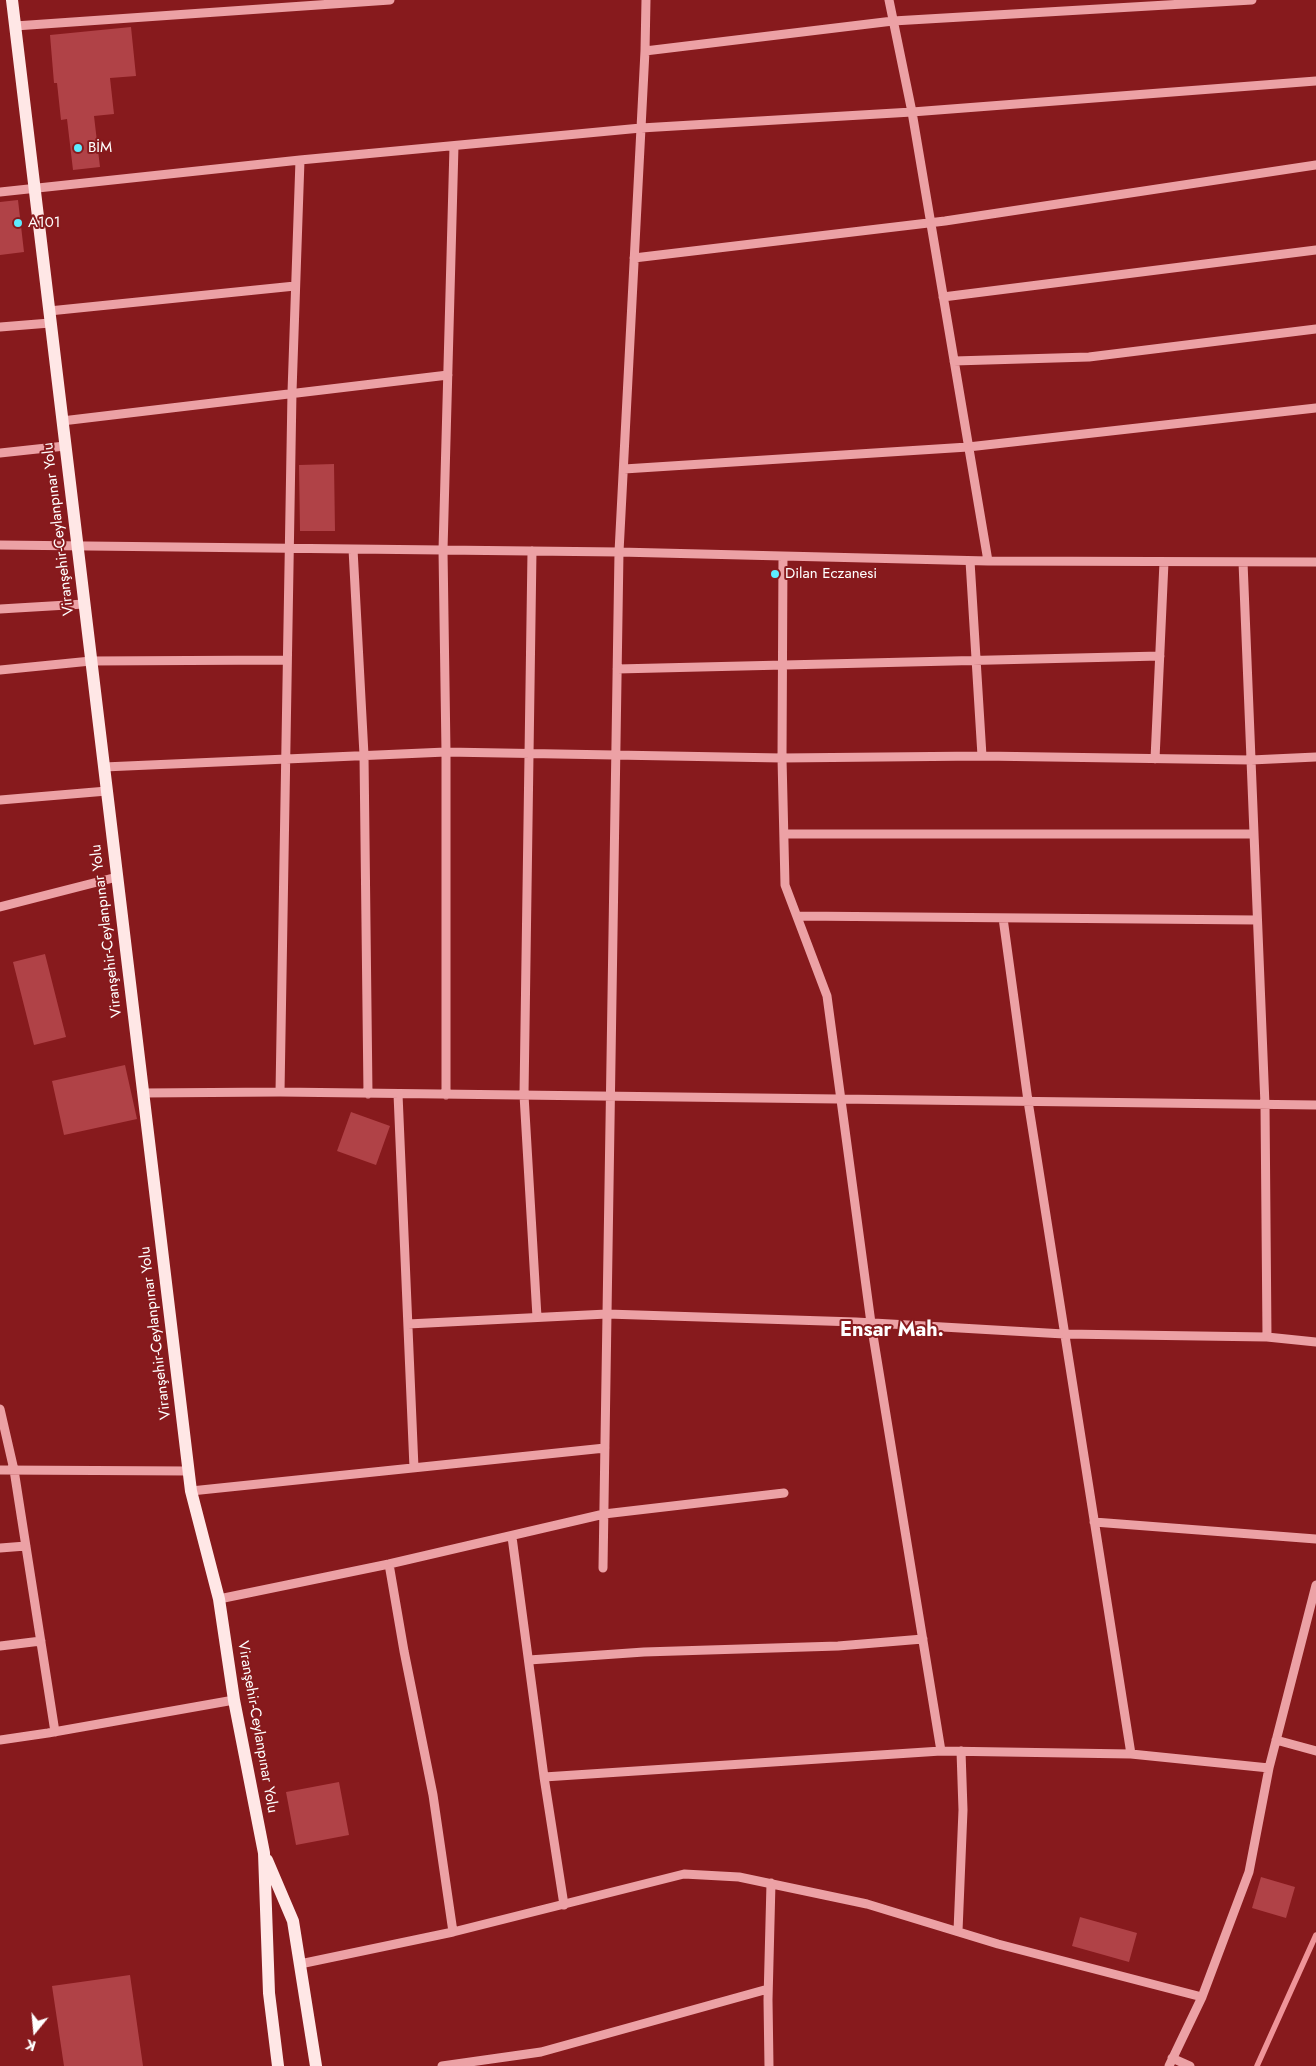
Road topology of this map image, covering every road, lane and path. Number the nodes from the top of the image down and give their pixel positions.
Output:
1 (12, 0) edge
2 (390, 0) edge
3 (646, 0) edge
4 (889, 0) edge
5 (1252, 0) edge
6 (893, 21) junction
7 (15, 26) junction
8 (645, 51) junction
9 (1316, 81) edge
10 (912, 112) junction
11 (641, 128) junction
12 (454, 146) junction
13 (300, 160) junction
14 (1316, 165) edge
15 (34, 188) junction
16 (0, 192) edge
17 (930, 223) junction
18 (1316, 250) edge
19 (634, 258) junction
20 (295, 286) junction
21 (942, 297) junction
22 (50, 317) junction
23 (0, 327) edge
24 (1316, 330) edge
25 (954, 361) junction
26 (448, 375) junction
27 (292, 392) junction
28 (1316, 408) edge
29 (62, 421) junction
30 (65, 446) junction
31 (968, 447) junction
32 (0, 453) edge
33 (624, 469) junction
34 (0, 545) edge
35 (77, 545) junction
36 (289, 548) junction
37 (353, 549) junction
38 (443, 550) junction
39 (532, 551) junction
40 (619, 552) junction
41 (783, 556) junction
42 (970, 561) junction
43 (988, 561) junction
44 (1164, 562) junction
45 (1243, 562) junction
46 (1316, 562) edge
47 (84, 604) junction
48 (0, 609) edge
49 (1160, 656) junction
50 (91, 660) junction
51 (287, 660) junction
52 (976, 662) junction
53 (783, 666) junction
54 (617, 669) junction
55 (0, 670) edge
56 (446, 752) junction
57 (529, 752) junction
58 (364, 755) junction
59 (616, 755) junction
60 (982, 756) junction
61 (1316, 757) edge
62 (286, 758) junction
63 (782, 758) junction
64 (1155, 759) junction
65 (1251, 760) junction
66 (104, 767) junction
67 (107, 791) junction
68 (0, 800) edge
69 (784, 834) junction
70 (1254, 834) junction
71 (117, 877) junction
72 (0, 907) edge
73 (797, 916) junction
74 (1003, 918) junction
75 (1257, 920) junction
76 (280, 1092) junction
77 (143, 1093) junction
78 (368, 1094) junction
79 (398, 1094) junction
80 (446, 1095) junction
81 (524, 1095) junction
82 (611, 1096) junction
83 (841, 1099) junction
84 (1028, 1101) junction
85 (1264, 1105) junction
86 (1316, 1105) edge
87 (607, 1314) junction
88 (537, 1317) junction
89 (871, 1323) junction
90 (408, 1324) junction
91 (1064, 1334) junction
92 (1267, 1337) junction
93 (1316, 1342) edge
94 (0, 1409) edge
95 (605, 1448) junction
96 (414, 1468) junction
97 (0, 1470) edge
98 (14, 1470) junction
99 (189, 1471) junction
100 (191, 1491) junction
101 (784, 1494) dead end
102 (604, 1514) junction
103 (1094, 1522) junction
104 (512, 1537) junction
105 (1316, 1540) edge
106 (26, 1546) junction
107 (0, 1548) edge
108 (389, 1564) junction
109 (603, 1568) dead end
110 (1316, 1585) edge
111 (219, 1599) junction
112 (923, 1639) junction
113 (41, 1640) junction
114 (0, 1646) edge
115 (529, 1660) junction
116 (234, 1700) junction
117 (55, 1732) junction
118 (0, 1740) edge
119 (1276, 1740) junction
120 (1316, 1750) edge
121 (941, 1751) junction
122 (961, 1751) junction
123 (1131, 1754) junction
124 (1269, 1768) junction
125 (544, 1777) junction
126 (264, 1853) junction
127 (770, 1884) junction
128 (564, 1905) junction
129 (453, 1932) junction
130 (958, 1932) junction
131 (300, 1964) junction
132 (768, 1988) junction
133 (1202, 1997) junction
134 (1171, 2062) edge
135 (278, 2066) edge
136 (316, 2066) edge
137 (442, 2066) edge
138 (770, 2066) edge
139 (1190, 2066) edge

1 - 7 main road, Viranşehir-Ceylanpınar Yolu
2 - 7 street
3 - 8 street
4 - 6 street
5 - 6 street
6 - 8 street
6 - 10 street
7 - 15 main road, Viranşehir-Ceylanpınar Yolu
8 - 11 street
9 - 10 street
10 - 11 street
10 - 17 street
11 - 12 street
11 - 19 street
12 - 13 street
12 - 26 street
13 - 15 street
13 - 20 street
14 - 17 street
15 - 16 street
15 - 22 main road, Viranşehir-Ceylanpınar Yolu
17 - 19 street
17 - 21 street
18 - 21 street
19 - 33 street
20 - 22 street
20 - 27 street
21 - 25 street
22 - 23 street
22 - 29 main road, Viranşehir-Ceylanpınar Yolu
24 - 25 street
25 - 31 street
26 - 27 street
26 - 38 street
27 - 29 street
27 - 36 street
28 - 31 street
29 - 30 main road, Viranşehir-Ceylanpınar Yolu
30 - 32 street
30 - 35 main road, Viranşehir-Ceylanpınar Yolu
31 - 33 street
31 - 43 street
33 - 40 street
34 - 35 street
35 - 36 street
35 - 47 main road, Viranşehir-Ceylanpınar Yolu
36 - 37 street
36 - 51 street
37 - 38 street
37 - 58 street
38 - 39 street
38 - 56 street
39 - 40 street
39 - 57 street
40 - 41 street
40 - 54 street
41 - 42 street
41 - 53 street
42 - 43 street
42 - 52 street
43 - 44 street
44 - 45 street
44 - 49 street
45 - 46 street
45 - 65 street
47 - 48 street
47 - 50 main road, Viranşehir-Ceylanpınar Yolu
49 - 52 street
49 - 64 street
50 - 51 street
50 - 55 street
50 - 66 main road, Viranşehir-Ceylanpınar Yolu
51 - 62 street
52 - 53 street
52 - 60 street
53 - 54 street
53 - 63 street
54 - 59 street
56 - 57 street
56 - 58 street
56 - 80 street
57 - 59 street
57 - 81 street
58 - 62 street
58 - 78 street
59 - 63 street
59 - 82 street
60 - 63 street
60 - 64 street
61 - 65 street
62 - 66 street
62 - 76 street
63 - 69 street
64 - 65 street
65 - 70 street
66 - 67 main road, Viranşehir-Ceylanpınar Yolu
67 - 68 street
67 - 71 main road, Viranşehir-Ceylanpınar Yolu
69 - 70 street
69 - 73 street
70 - 75 street
71 - 72 street
71 - 77 main road, Viranşehir-Ceylanpınar Yolu
73 - 74 street
73 - 83 street
74 - 75 street
74 - 84 street
75 - 85 street
76 - 77 street
76 - 78 street
77 - 99 main road, Viranşehir-Ceylanpınar Yolu
78 - 79 street
79 - 80 street
79 - 90 street
80 - 81 street
81 - 82 street
81 - 88 street
82 - 83 street
82 - 87 street
83 - 84 street
83 - 89 street
84 - 85 street
84 - 91 street
85 - 86 street
85 - 92 street
87 - 88 street
87 - 89 street
87 - 95 street
88 - 90 street
89 - 91 street
89 - 112 street
90 - 96 street
91 - 92 street
91 - 103 street
92 - 93 street
94 - 98 street
95 - 96 street
95 - 102 street
96 - 100 street
97 - 98 street
98 - 99 street
98 - 106 street
99 - 100 main road, Viranşehir-Ceylanpınar Yolu
100 - 111 main road, Viranşehir-Ceylanpınar Yolu
101 - 102 street
102 - 104 street
102 - 109 street
103 - 105 street
103 - 123 street
104 - 108 street
104 - 115 street
106 - 107 street
106 - 113 street
108 - 111 street
108 - 129 street
110 - 119 street
111 - 116 main road, Viranşehir-Ceylanpınar Yolu
112 - 115 street
112 - 121 street
113 - 114 street
113 - 117 street
115 - 125 street
116 - 117 street
116 - 126 main road, Viranşehir-Ceylanpınar Yolu
117 - 118 street
119 - 120 street
119 - 124 street
121 - 122 street
121 - 125 street
122 - 123 street
122 - 130 street
123 - 124 street
124 - 133 street
125 - 128 street
126 - 131 main road, Viranşehir-Ceylanpınar Yolu
126 - 135 main road, Viranşehir-Ceylanpınar Yolu
127 - 128 street
127 - 130 street
127 - 132 street
128 - 129 street
129 - 131 street
130 - 133 street
131 - 136 main road, Viranşehir-Ceylanpınar Yolu
132 - 137 street
132 - 138 street
133 - 134 street
134 - 139 street

